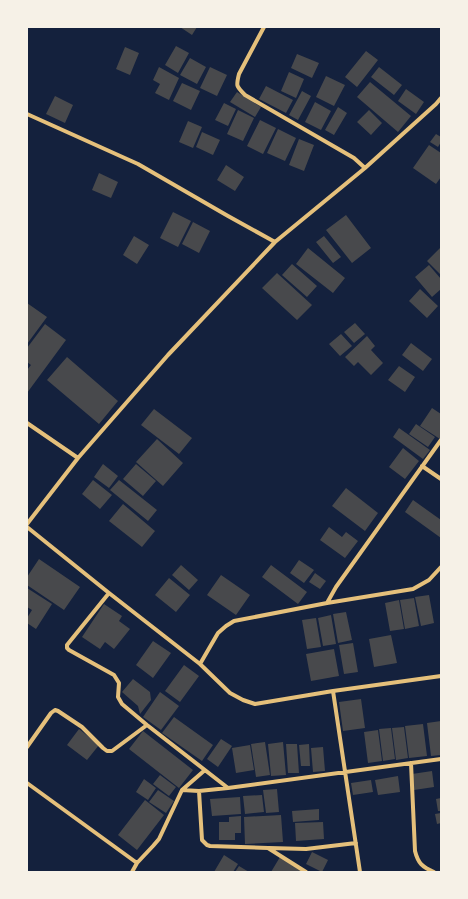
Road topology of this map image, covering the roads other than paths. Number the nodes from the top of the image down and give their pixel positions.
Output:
1 (264, 27) edge
2 (441, 98) edge
3 (27, 114) edge
4 (365, 168) junction
5 (275, 242) junction
6 (27, 423) edge
7 (441, 440) edge
8 (78, 458) junction
9 (422, 466) junction
10 (441, 479) edge
11 (27, 524) edge
12 (27, 527) edge
13 (441, 567) edge
14 (109, 593) junction
15 (327, 603) junction
16 (200, 664) junction
17 (441, 676) edge
18 (333, 691) junction
19 (147, 725) junction
20 (27, 746) edge
21 (441, 759) edge
22 (411, 763) junction
23 (205, 770) junction
24 (346, 772) junction
25 (27, 783) edge
26 (228, 788) junction
27 (182, 790) junction
28 (199, 791) junction
29 (356, 843) junction
30 (268, 848) junction
31 (137, 863) junction
32 (132, 872) edge
33 (306, 872) edge
34 (360, 872) edge
35 (434, 872) edge

1 - 4 street
2 - 4 street
3 - 5 street
4 - 5 street
5 - 8 street
6 - 8 street
7 - 9 street
8 - 11 street
9 - 10 street
9 - 15 street
12 - 14 street
13 - 15 street
14 - 16 street
14 - 19 street
15 - 16 street
16 - 18 street
17 - 18 street
18 - 24 street
19 - 20 street
19 - 23 street
21 - 22 street
22 - 24 street
22 - 35 street
23 - 26 street
23 - 27 street
24 - 26 street
24 - 29 street
25 - 31 street
26 - 28 street
27 - 28 street
27 - 31 street
28 - 30 street
29 - 30 street
29 - 34 street
30 - 33 street
31 - 32 street

